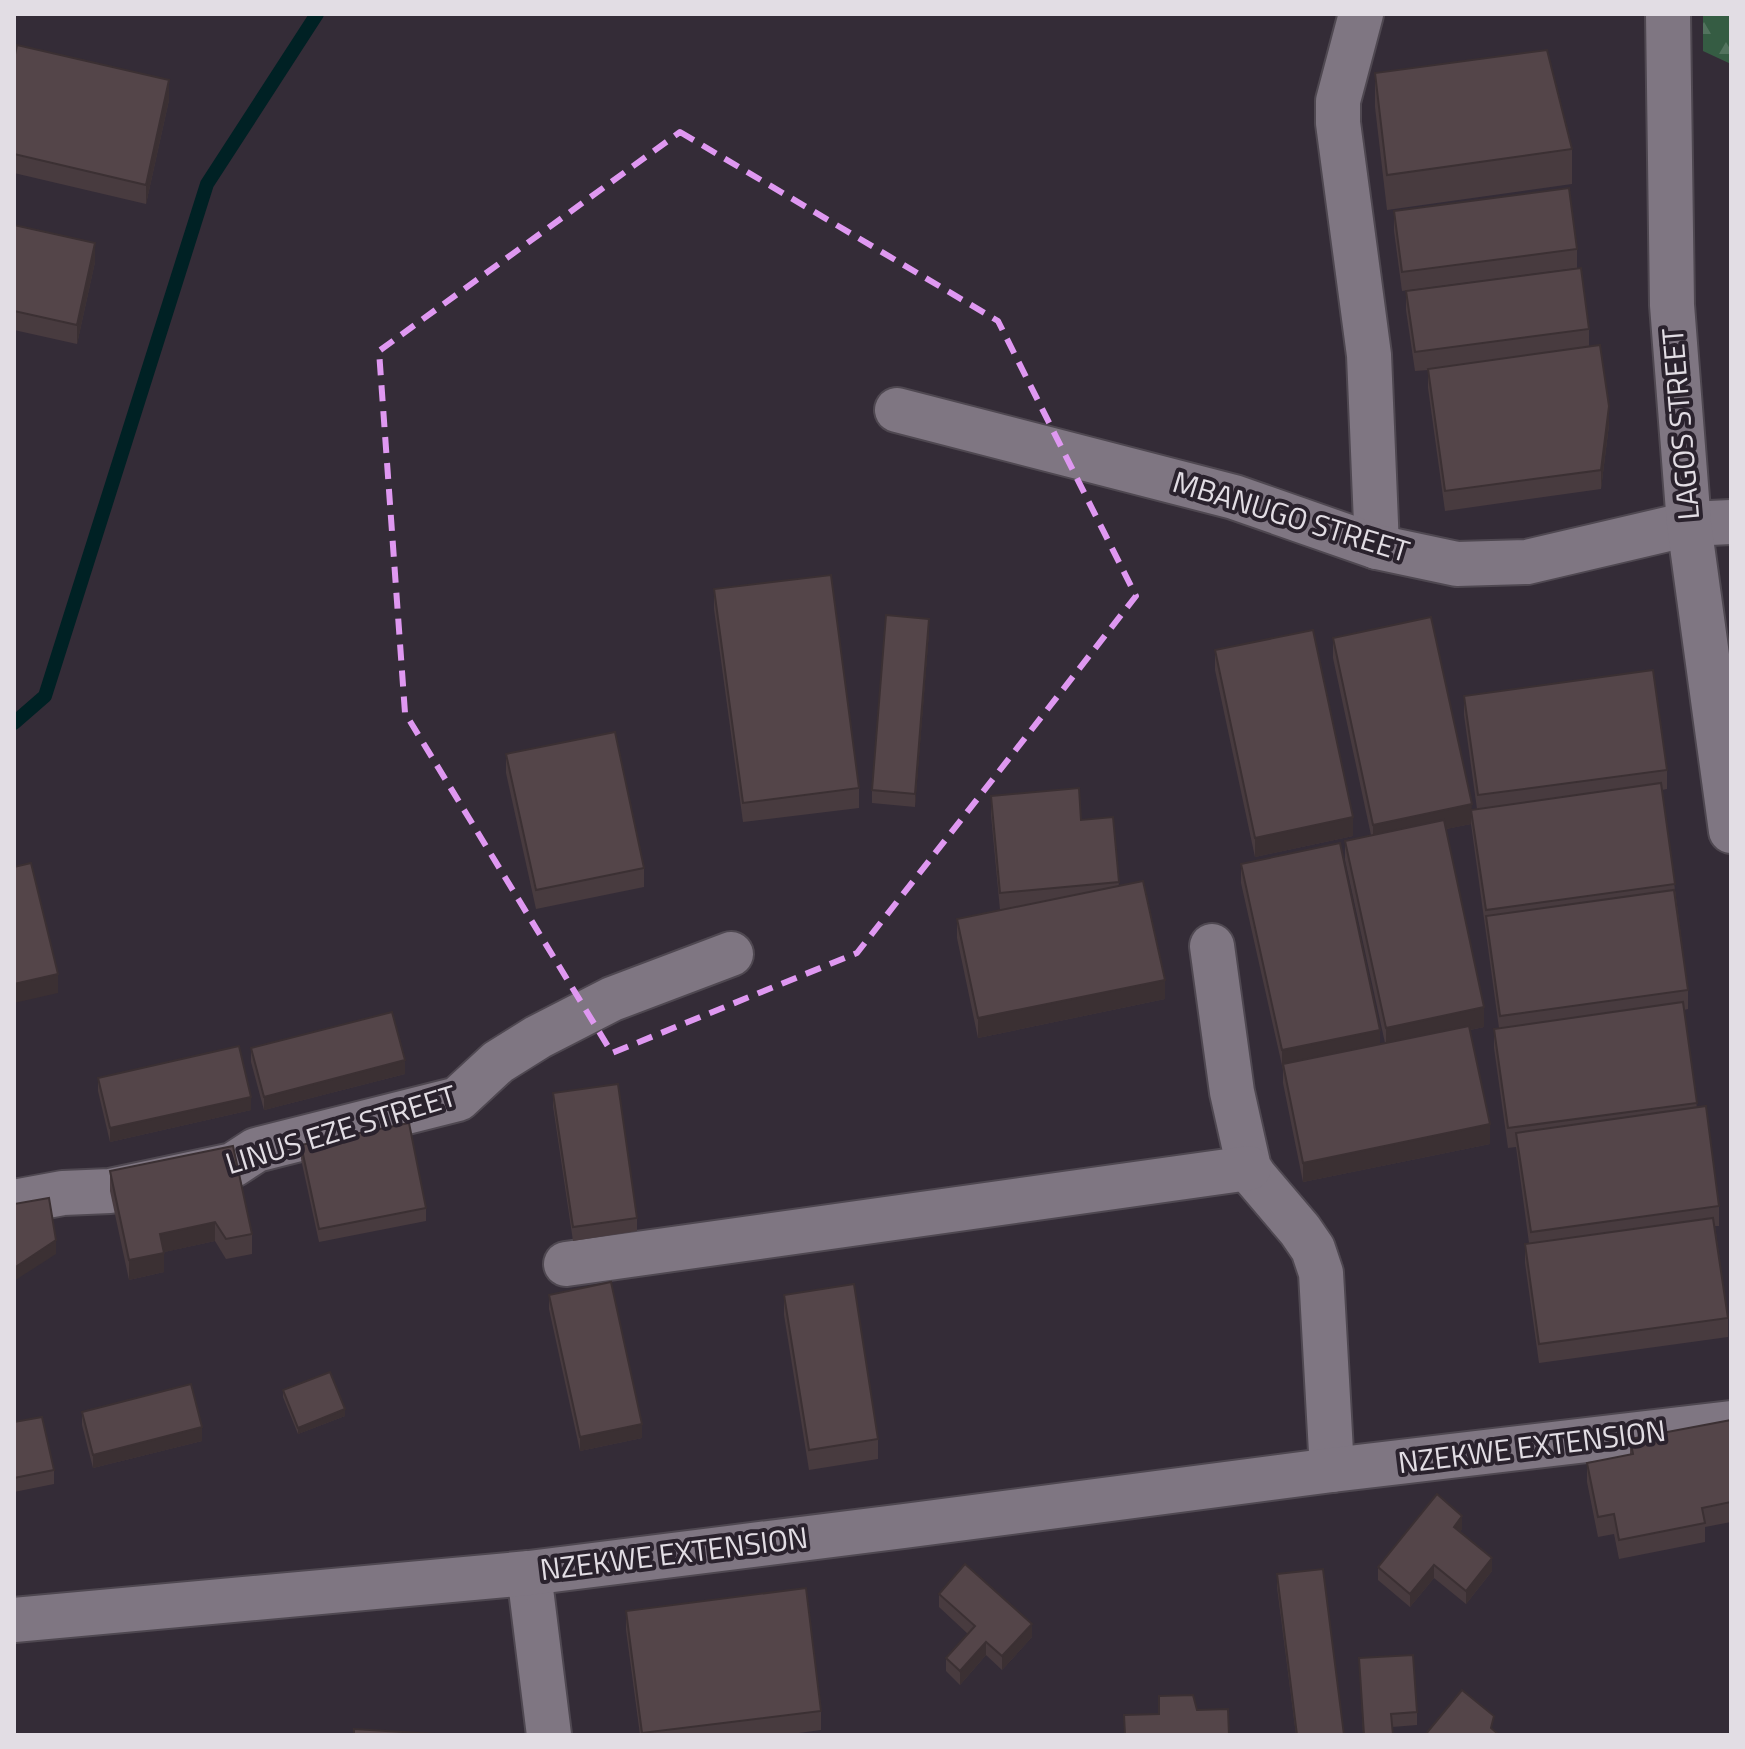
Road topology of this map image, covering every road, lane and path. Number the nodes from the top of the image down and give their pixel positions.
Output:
1 (1361, 14) edge
2 (1668, 14) edge
3 (897, 410) dead end
4 (1710, 523) edge
5 (1377, 547) junction
6 (1731, 831) edge
7 (1212, 946) dead end
8 (731, 954) dead end
9 (1249, 1168) junction
10 (14, 1202) edge
11 (566, 1264) dead end
12 (1731, 1423) edge
13 (1332, 1470) junction
14 (529, 1573) junction
15 (14, 1620) edge
16 (549, 1735) edge

1 - 5 street
2 - 4 street, LAGOS STREET
3 - 5 street, MBANUGO STREET
4 - 5 street, MBANUGO STREET
4 - 6 street, LAGOS STREET
7 - 9 street
8 - 10 street, LINUS EZE STREET
9 - 11 street
9 - 13 street
12 - 13 street, NZEKWE EXTENSION
13 - 14 street, NZEKWE EXTENSION
14 - 15 street, NZEKWE EXTENSION
14 - 16 street

